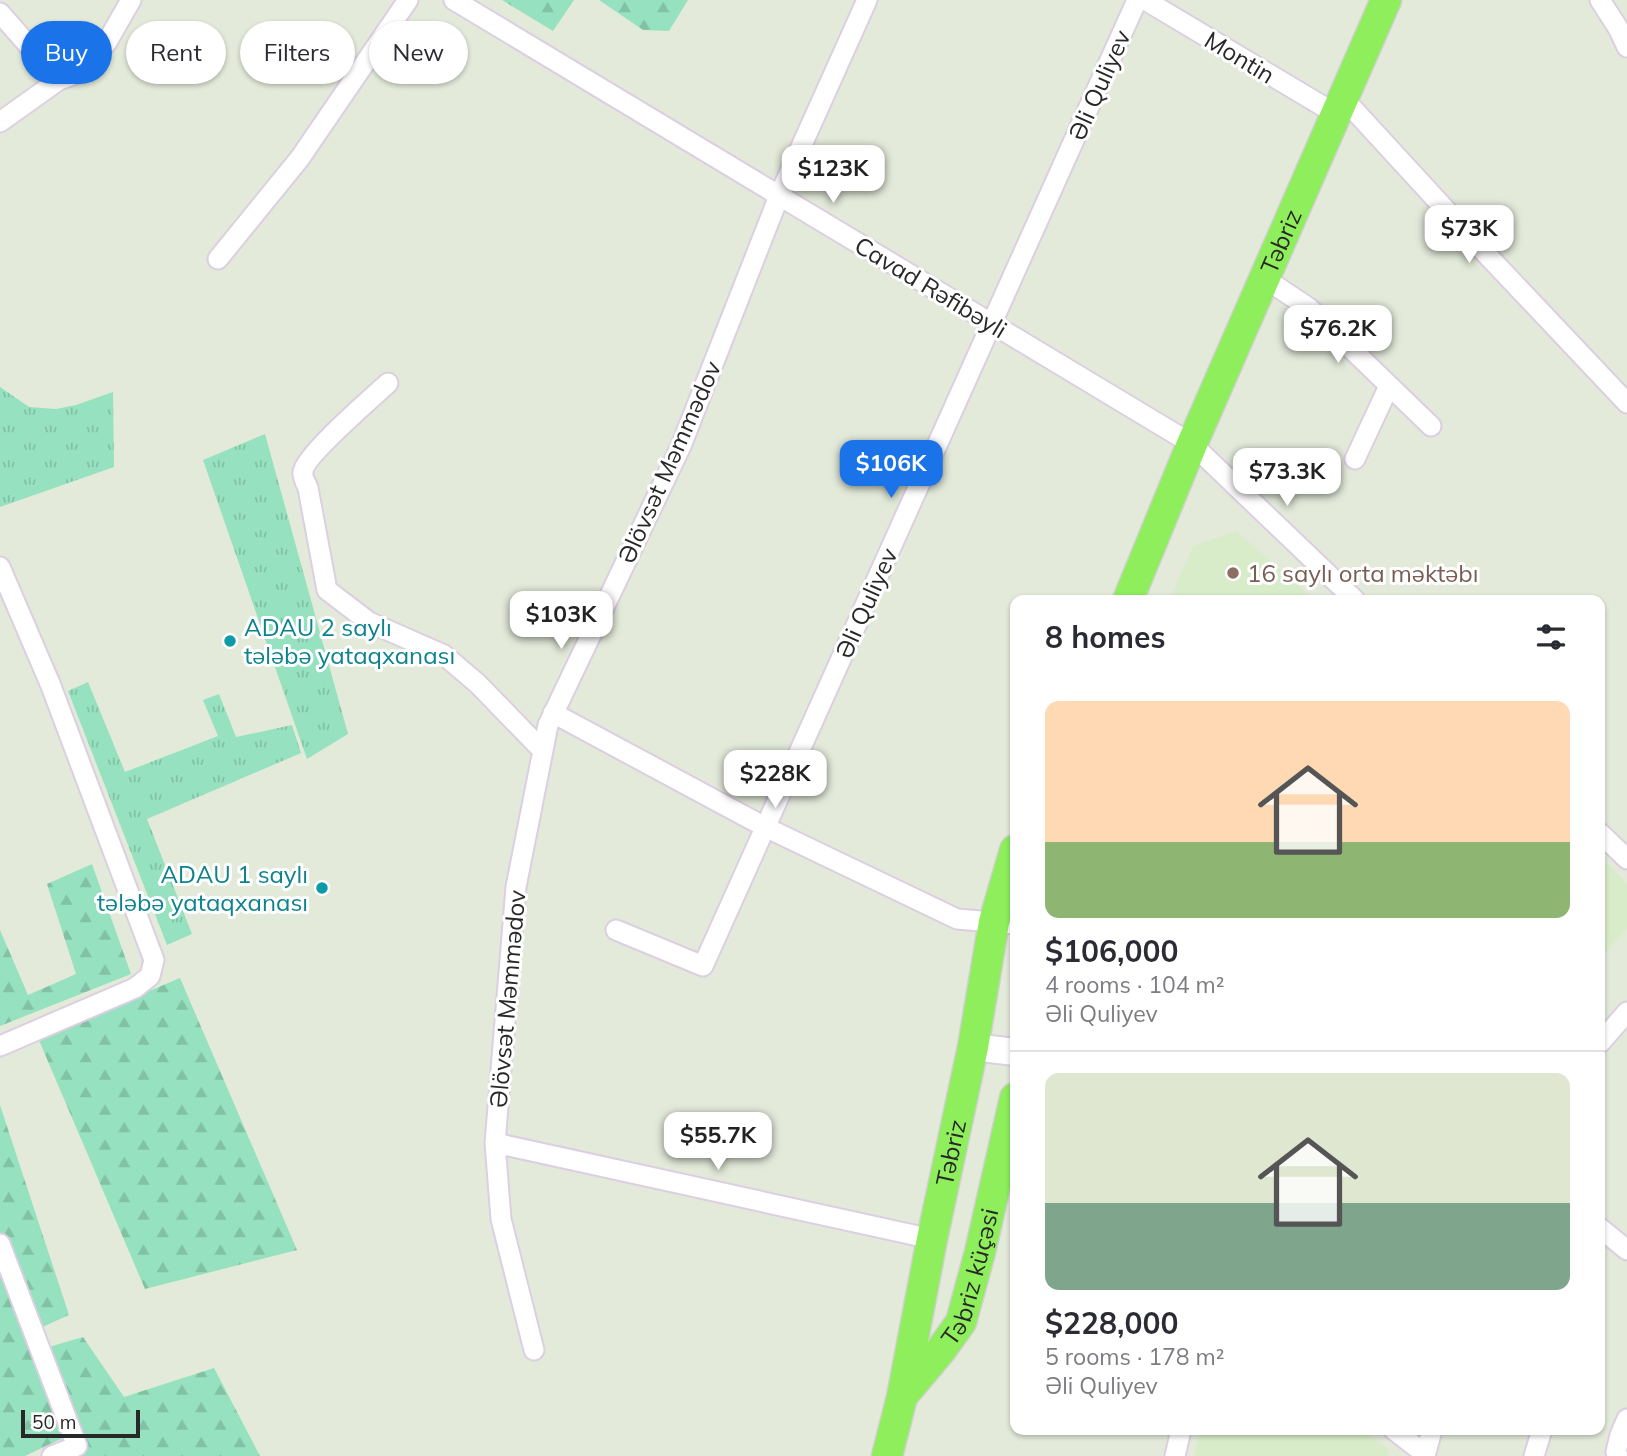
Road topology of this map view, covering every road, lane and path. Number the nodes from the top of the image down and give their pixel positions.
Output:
1 (131, 0) edge
2 (408, 0) edge
3 (454, 0) edge
4 (867, 0) edge
5 (1137, 0) edge
6 (1145, 0) edge
7 (1386, 0) edge
8 (1600, 0) edge
9 (0, 13) edge
10 (112, 33) edge
11 (21, 37) edge
12 (1627, 47) edge
13 (53, 84) edge
14 (1340, 106) junction
15 (0, 122) edge
16 (779, 196) junction
17 (218, 259) dead end
18 (1264, 278) junction
19 (992, 324) junction
20 (388, 383) dead end
21 (1389, 387) junction
22 (1627, 403) edge
23 (1431, 426) dead end
24 (1192, 444) junction
25 (1355, 459) dead end
26 (0, 568) edge
27 (1130, 595) edge
28 (1350, 595) edge
29 (554, 713) junction
30 (543, 751) junction
31 (765, 827) junction
32 (1605, 838) edge
33 (1627, 859) edge
34 (1010, 886) edge
35 (1005, 923) edge
36 (616, 930) dead end
37 (1627, 1012) edge
38 (1605, 1037) edge
39 (0, 1046) edge
40 (973, 1047) junction
41 (1010, 1051) edge
42 (1010, 1120) edge
43 (495, 1143) junction
44 (1605, 1235) edge
45 (932, 1239) junction
46 (0, 1244) edge
47 (1627, 1250) edge
48 (534, 1350) dead end
49 (902, 1397) junction
50 (1627, 1419) edge
51 (1180, 1435) edge
52 (1400, 1435) edge
53 (1431, 1435) edge
54 (1540, 1435) edge
55 (1425, 1455) edge
56 (1611, 1455) edge
57 (52, 1456) edge
58 (887, 1456) edge
59 (1175, 1456) edge
60 (1534, 1456) edge

1 - 10 street
2 - 17 street
3 - 16 street, Cavad Rəfibəyli
4 - 16 street, Əlövsət Məmmədov
5 - 19 street, Əli Quliyev
6 - 14 street, Montin
7 - 14 main road, Təbriz
8 - 12 street
9 - 11 street
13 - 15 street
14 - 18 main road, Təbriz
14 - 22 street, Montin
16 - 19 street, Cavad Rəfibəyli
16 - 29 street, Əlövsət Məmmədov
18 - 21 street
18 - 24 main road, Təbriz
19 - 24 street, Cavad Rəfibəyli
19 - 31 street, Əli Quliyev
20 - 30 street
21 - 23 street
21 - 25 street
24 - 27 main road, Təbriz
24 - 28 street, Cavad Rəfibəyli
26 - 39 street
29 - 30 street, Əlövsət Məmmədov
29 - 31 street
30 - 43 street, Əlövsət Məmmədov
31 - 35 street
31 - 36 street, Əli Quliyev
32 - 33 street
34 - 35 main road, Təbriz
35 - 40 main road, Təbriz
37 - 38 street
40 - 41 main road
40 - 45 main road, Təbriz
42 - 49 main road, Təbriz küçəsi
43 - 45 street
43 - 48 street, Əlövsət Məmmədov
44 - 47 street
45 - 49 main road, Təbriz
46 - 57 street
49 - 58 main road, Təbriz
50 - 56 street
51 - 59 street
52 - 55 street
53 - 55 street
54 - 60 street

